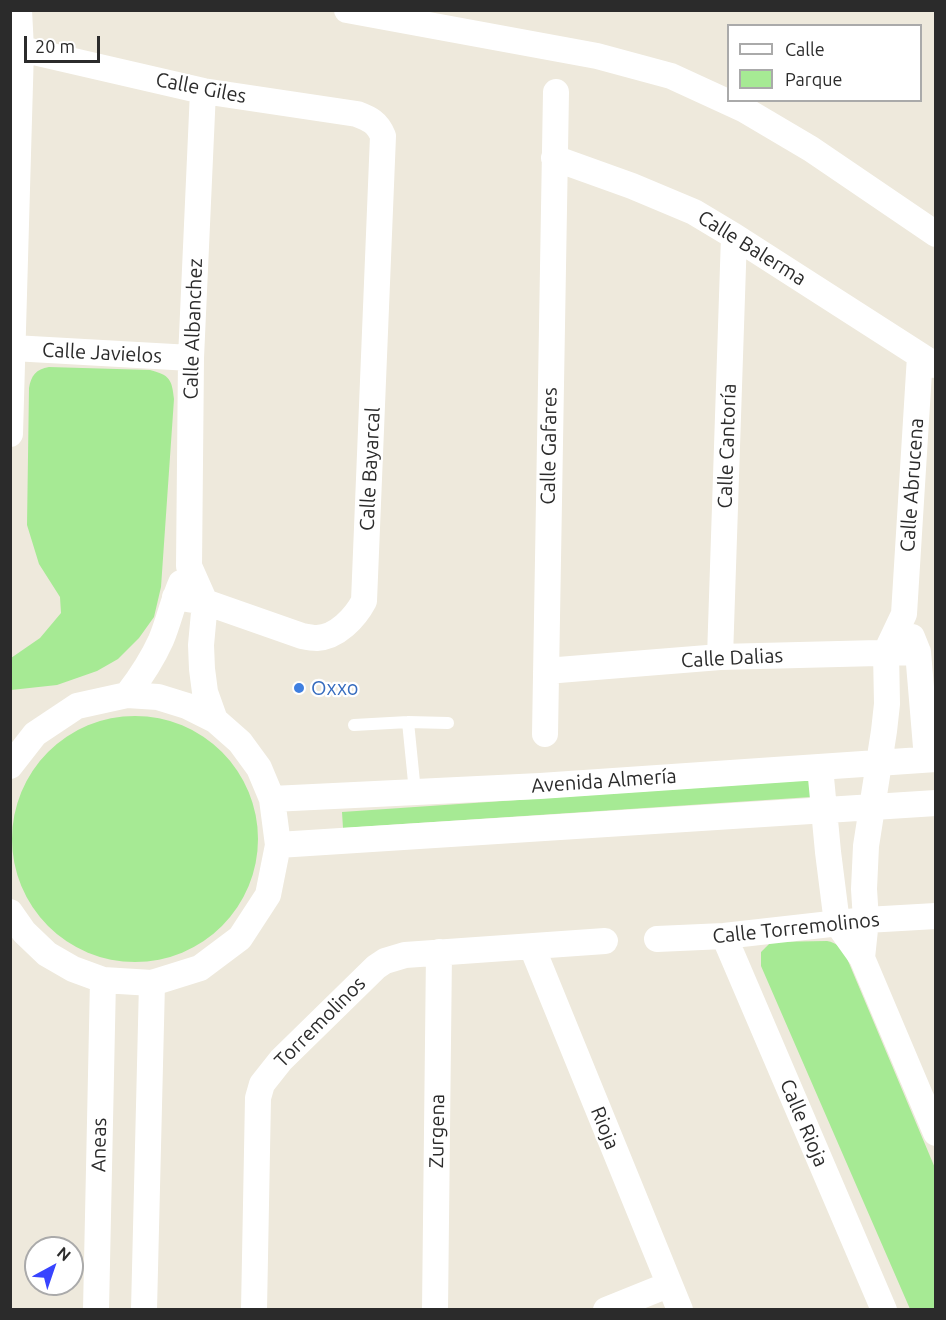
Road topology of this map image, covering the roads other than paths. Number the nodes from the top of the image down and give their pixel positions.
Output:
1 (19, 10) edge
2 (347, 10) edge
3 (21, 49) junction
4 (203, 91) junction
5 (556, 92) dead end
6 (727, 101) edge
7 (728, 102) edge
8 (379, 127) joint
9 (554, 158) junction
10 (936, 234) edge
11 (734, 236) junction
12 (13, 348) junction
13 (191, 358) junction
14 (928, 361) edge
15 (10, 434) edge
16 (189, 566) junction
17 (175, 597) junction
18 (205, 602) junction
19 (904, 614) junction
20 (886, 652) junction
21 (918, 652) junction
22 (720, 657) junction
23 (546, 671) junction
24 (127, 695) junction
25 (215, 720) junction
26 (408, 722) junction
27 (448, 723) dead end
28 (354, 725) dead end
29 (23, 733) edge
30 (545, 734) dead end
31 (931, 759) edge
32 (879, 762) junction
33 (10, 766) edge
34 (820, 767) junction
35 (415, 792) junction
36 (272, 799) junction
37 (936, 803) edge
38 (871, 808) junction
39 (823, 809) junction
40 (278, 845) junction
41 (936, 916) edge
42 (866, 920) junction
43 (837, 922) junction
44 (15, 926) edge
45 (724, 936) junction
46 (657, 939) dead end
47 (605, 941) dead end
48 (532, 947) junction
49 (439, 952) junction
50 (862, 958) junction
51 (103, 980) junction
52 (152, 983) junction
53 (936, 1133) edge
54 (668, 1285) junction
55 (96, 1310) edge
56 (144, 1310) edge
57 (254, 1310) edge
58 (435, 1310) edge
59 (606, 1310) edge
60 (680, 1310) edge
61 (884, 1310) edge

1 - 3 street
2 - 6 street
3 - 4 street, Calle Giles
3 - 12 street
4 - 8 street, Calle Giles
4 - 13 street, Calle Albanchez
5 - 9 street, Calle Gafares
7 - 10 street
8 - 18 street, Calle Bayarcal
9 - 11 street, Calle Balerma
9 - 23 street, Calle Gafares
11 - 14 street, Calle Balerma
11 - 22 street, Calle Cantoría
12 - 13 street, Calle Javielos
12 - 15 street
13 - 16 street, Calle Albanchez
14 - 19 street, Calle Abrucena
16 - 17 street, Calle Albanchez
16 - 18 street, Calle Albanchez
17 - 18 street, Calle Bayarcal
17 - 24 street, Calle Albanchez
18 - 25 street, Calle Albanchez
19 - 20 street, Calle Abrucena
19 - 21 street, Calle Abrucena
20 - 21 street, Calle Dalias
20 - 22 street, Calle Dalias
20 - 32 street, Calle Abrucena
21 - 31 street, Calle Abrucena
22 - 23 street, Calle Dalias
23 - 30 street, Calle Gafares
24 - 25 street
24 - 29 street
25 - 36 street
26 - 27 lane
26 - 28 lane
26 - 35 lane
29 - 33 street
31 - 32 street, Avenida Almería
32 - 34 street, Avenida Almería
32 - 38 street
34 - 35 street, Avenida Almería
34 - 39 street
35 - 36 street, Avenida Almería
36 - 40 street
37 - 38 street
38 - 39 street
38 - 42 street
39 - 40 street
39 - 43 street
40 - 52 street
41 - 42 street, Calle Torremolinos
42 - 43 street, Calle Torremolinos
42 - 50 street
43 - 45 street, Calle Torremolinos
43 - 50 street
44 - 51 street
45 - 46 street, Calle Torremolinos
45 - 61 street, Calle Rioja
47 - 48 street, Torremolinos
48 - 49 street, Torremolinos
48 - 54 street, Rioja
49 - 57 street, Torremolinos
49 - 58 street, Zurgena
50 - 53 street
51 - 52 street
51 - 55 street, Aneas
52 - 56 street
54 - 59 street
54 - 60 street, Rioja

